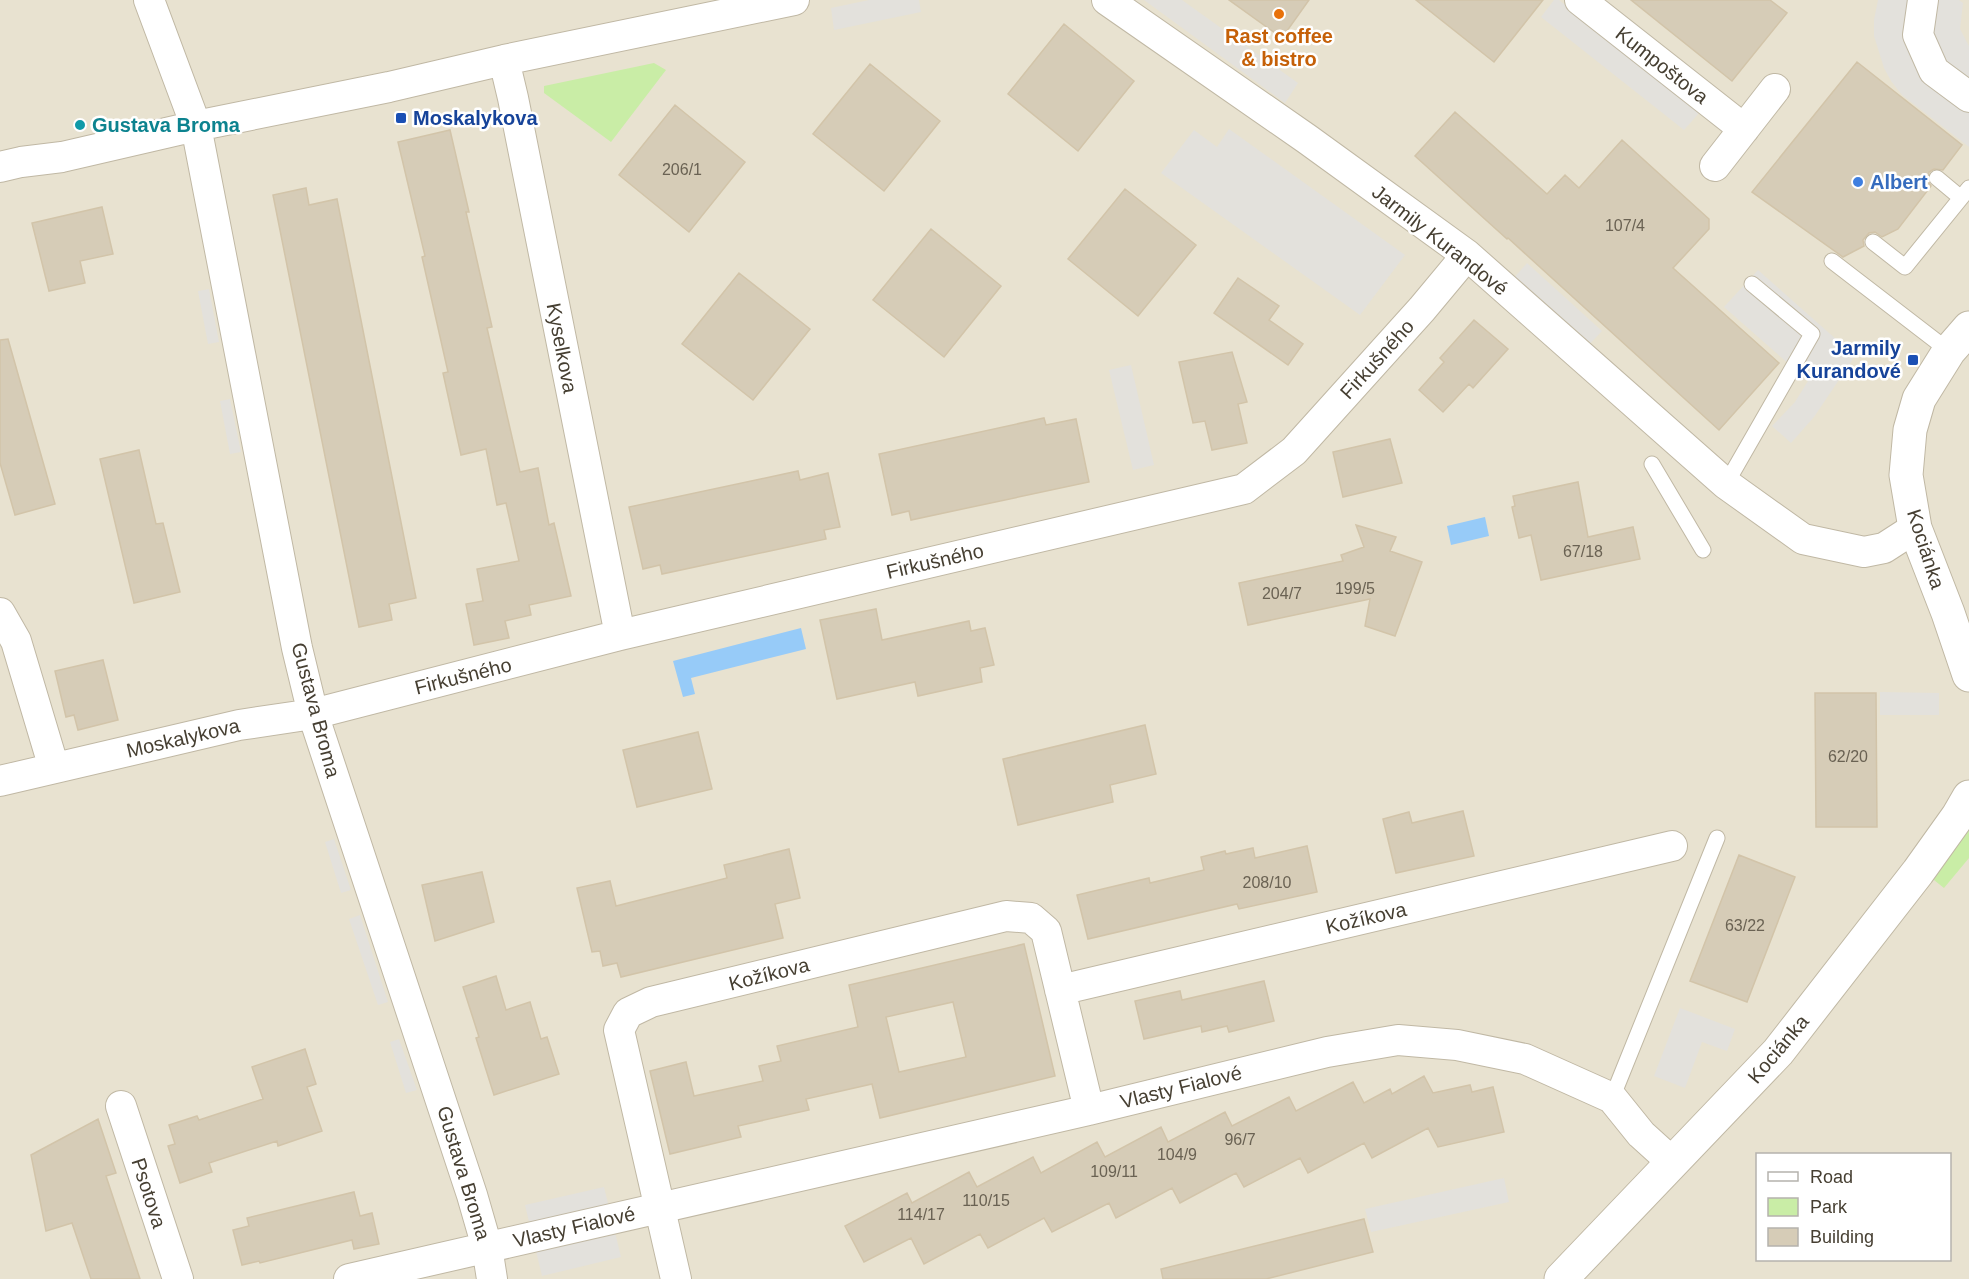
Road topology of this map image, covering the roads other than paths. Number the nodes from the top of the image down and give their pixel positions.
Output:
1 (149, 0) edge
2 (794, 0) edge
3 (1107, 0) edge
4 (1580, 0) edge
5 (1923, 0) edge
6 (504, 60) junction
7 (1775, 89) dead end
8 (1969, 97) edge
9 (196, 126) junction
10 (1744, 129) junction
11 (1715, 166) dead end
12 (0, 167) edge
13 (1937, 178) dead end
14 (1965, 193) edge
15 (1873, 242) dead end
16 (1467, 255) junction
17 (1832, 261) dead end
18 (1752, 284) dead end
19 (1959, 340) edge
20 (1652, 464) dead end
21 (1726, 484) junction
22 (1915, 528) junction
23 (1704, 550) dead end
24 (0, 613) edge
25 (620, 635) junction
26 (1969, 675) edge
27 (313, 714) junction
28 (54, 768) junction
29 (0, 781) edge
30 (1969, 797) edge
31 (1717, 838) dead end
32 (1672, 846) dead end
33 (1060, 990) junction
34 (1612, 1098) junction
35 (121, 1106) dead end
36 (1089, 1110) junction
37 (1673, 1163) junction
38 (659, 1208) junction
39 (487, 1247) junction
40 (178, 1279) edge
41 (349, 1279) edge
42 (492, 1279) edge
43 (676, 1279) edge
44 (1561, 1279) edge

1 - 9 street, Gustava Broma
2 - 6 street
3 - 16 street, Jarmily Kurandové
4 - 10 street, Kumpoštova
5 - 8 street
6 - 9 street
6 - 25 street, Kyselkova
7 - 10 street
9 - 12 street
9 - 27 street, Gustava Broma
10 - 11 street
13 - 14 lane
14 - 15 lane
16 - 21 street, Jarmily Kurandové
16 - 25 street, Firkušného
17 - 19 lane
18 - 21 lane
19 - 22 street, Kociánka
20 - 23 lane
21 - 22 street, Jarmily Kurandové
22 - 26 street, Kociánka
24 - 28 street
25 - 27 street, Firkušného
27 - 28 street, Moskalykova
27 - 39 street, Gustava Broma
28 - 29 street, Moskalykova
30 - 37 street, Kociánka
31 - 34 lane
32 - 33 street, Kožíkova
33 - 36 street, Kožíkova
33 - 38 street, Kožíkova
34 - 36 street, Vlasty Fialové
34 - 37 street, Vlasty Fialové
35 - 40 street, Psotova
36 - 38 street, Vlasty Fialové
37 - 44 street, Kociánka
38 - 39 street, Vlasty Fialové
38 - 43 street, Vlasty Fialové
39 - 41 street, Vlasty Fialové
39 - 42 street, Gustava Broma

